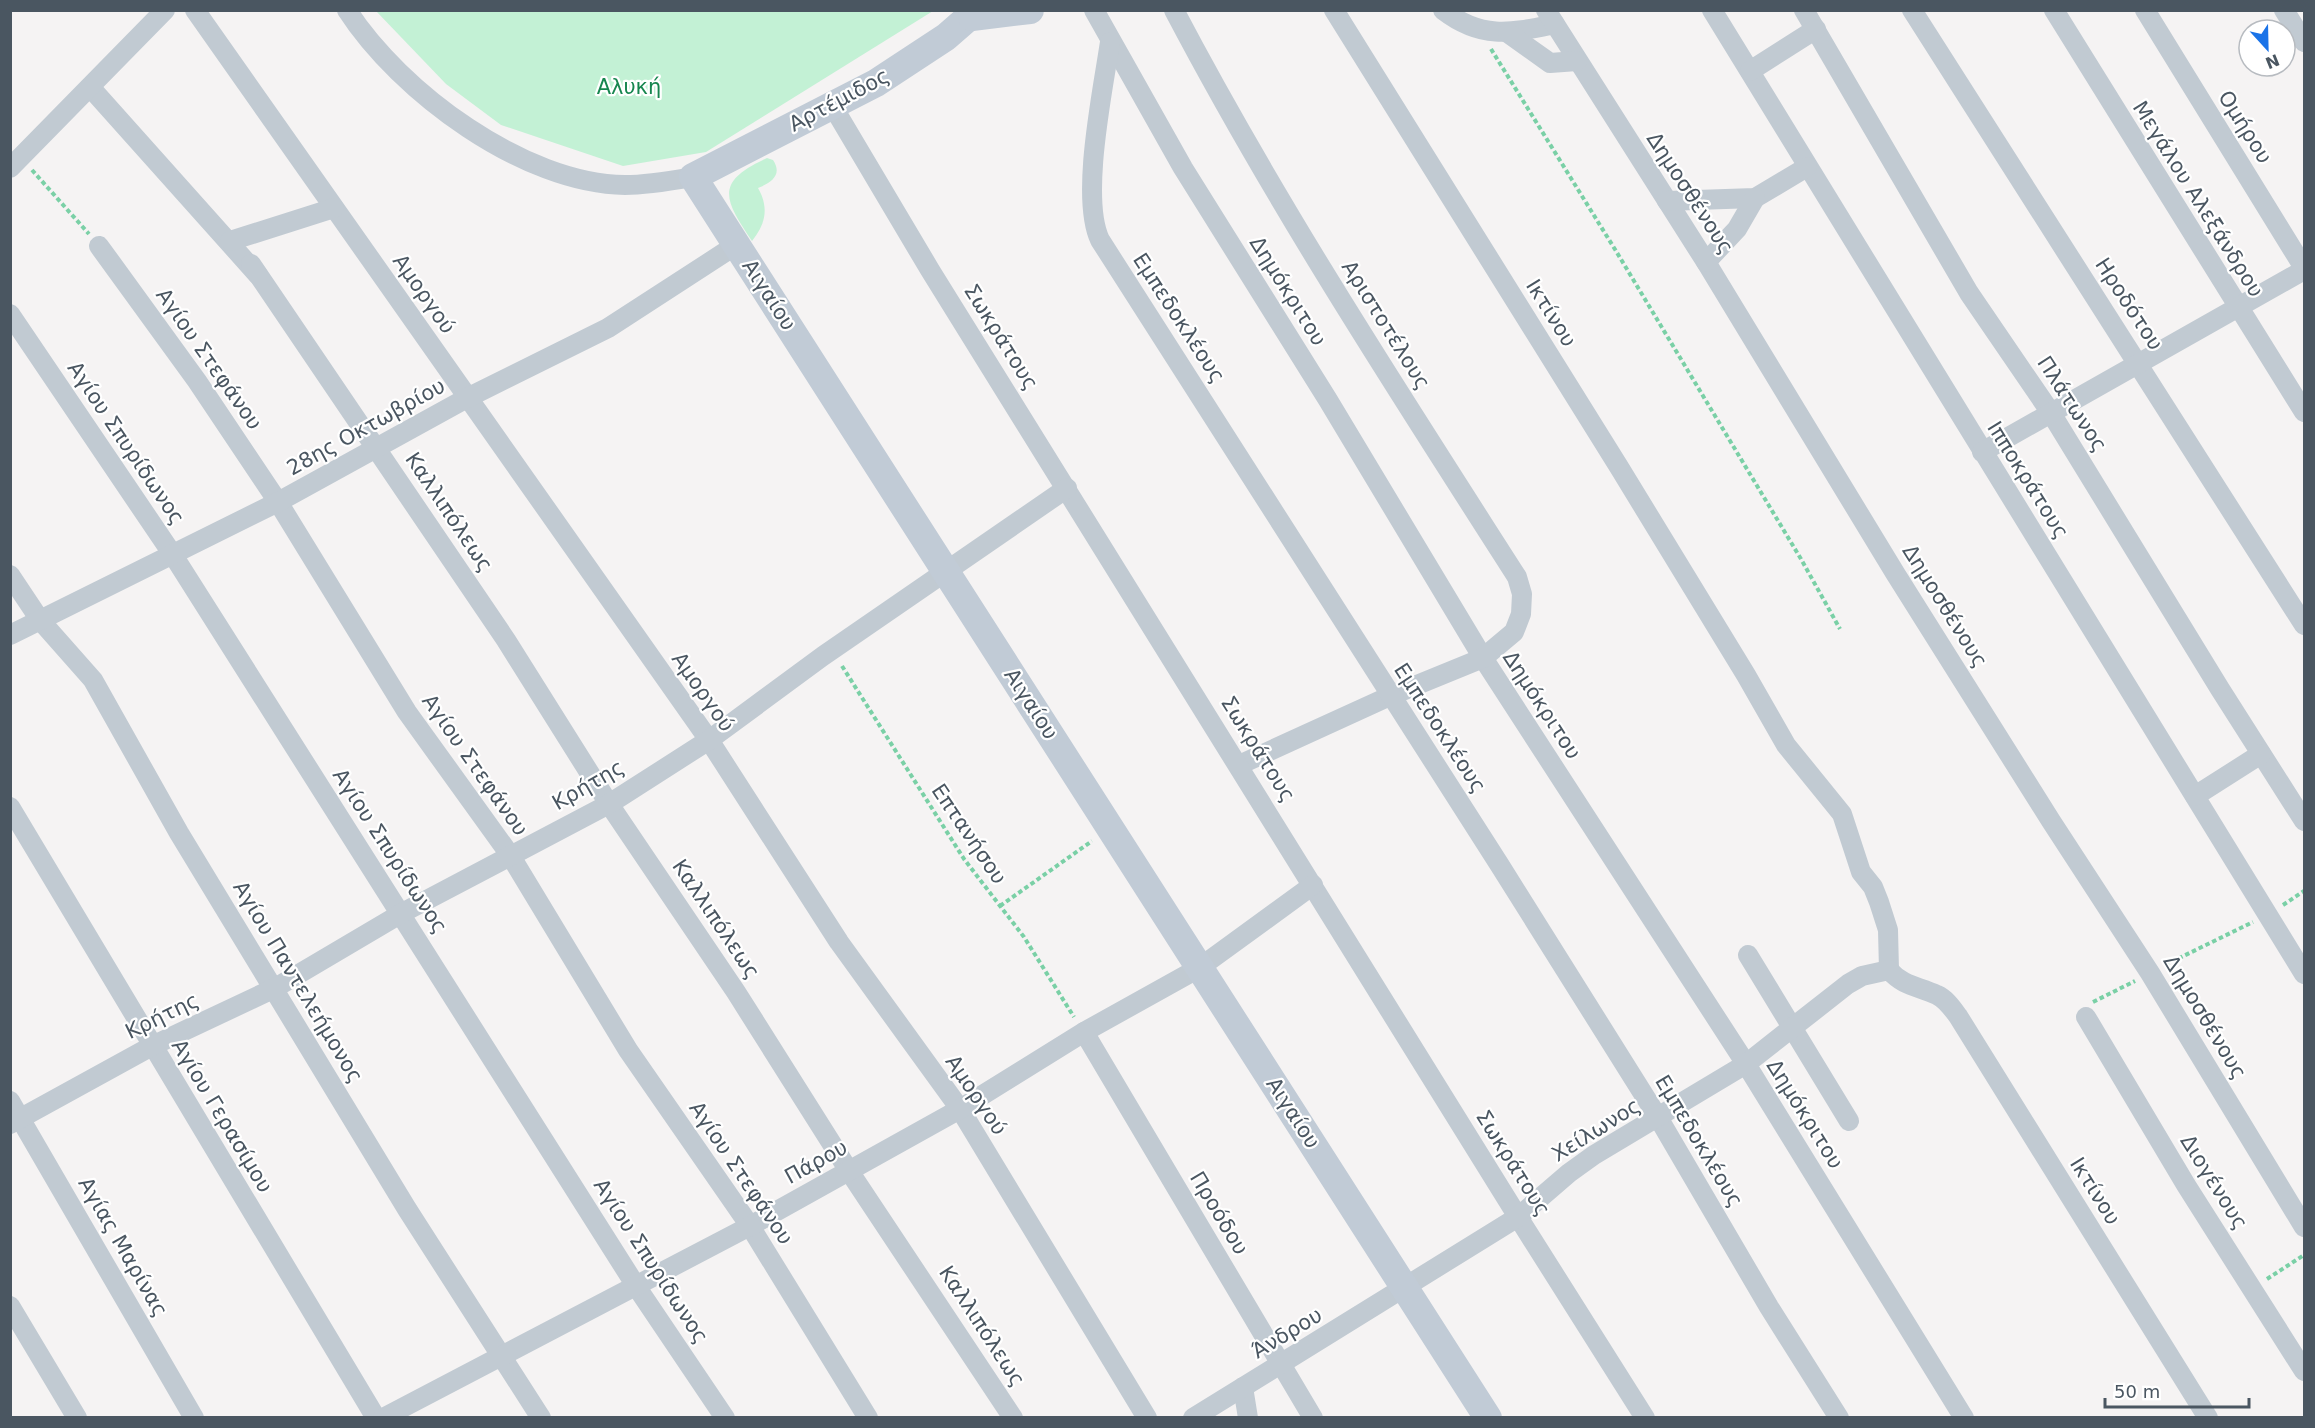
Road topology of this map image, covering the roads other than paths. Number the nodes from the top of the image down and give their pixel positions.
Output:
1 (165, 10) edge
2 (195, 10) edge
3 (347, 10) edge
4 (1030, 10) edge
5 (1094, 10) edge
6 (1174, 10) edge
7 (1334, 10) edge
8 (1443, 10) edge
9 (1712, 10) edge
10 (1804, 10) edge
11 (1912, 10) edge
12 (2054, 10) edge
13 (2145, 10) edge
14 (2284, 10) edge
15 (974, 14) edge
16 (1550, 17) edge
17 (1816, 30) junction
18 (1508, 33) junction
19 (1110, 42) junction
20 (2304, 42) edge
21 (1577, 61) junction
22 (1750, 71) junction
23 (90, 87) junction
24 (832, 105) junction
25 (16, 162) edge
26 (1807, 167) junction
27 (693, 177) junction
28 (1755, 198) junction
29 (1667, 201) junction
30 (334, 208) junction
31 (230, 242) junction
32 (736, 245) junction
33 (99, 246) road end
34 (1706, 262) junction
35 (2304, 269) edge
36 (2237, 308) junction
37 (10, 314) edge
38 (2139, 363) junction
39 (467, 398) junction
40 (2304, 412) edge
41 (2051, 413) junction
42 (374, 450) junction
43 (1982, 452) junction
44 (1067, 488) junction
45 (278, 502) junction
46 (173, 555) junction
47 (945, 571) junction
48 (10, 575) edge
49 (40, 620) junction
50 (2304, 625) edge
51 (10, 635) edge
52 (1483, 658) junction
53 (1390, 696) junction
54 (709, 740) junction
55 (2261, 754) junction
56 (1239, 765) junction
57 (2195, 796) junction
58 (609, 804) junction
59 (10, 807) edge
60 (2304, 821) edge
61 (510, 855) junction
62 (1313, 885) junction
63 (402, 913) junction
64 (1748, 955) dead end
65 (1199, 968) junction
66 (1889, 970) junction
67 (2304, 974) edge
68 (275, 988) junction
69 (2086, 1017) road end
70 (1793, 1027) junction
71 (1084, 1032) junction
72 (152, 1046) junction
73 (1746, 1064) junction
74 (10, 1101) edge
75 (960, 1109) junction
76 (1659, 1119) junction
77 (15, 1121) edge
78 (1849, 1121) dead end
79 (849, 1171) junction
80 (1518, 1217) junction
81 (750, 1226) junction
82 (2304, 1227) edge
83 (636, 1286) junction
84 (1405, 1289) junction
85 (10, 1306) edge
86 (502, 1355) junction
87 (1281, 1364) junction
88 (2304, 1371) edge
89 (1243, 1387) junction
90 (77, 1418) edge
91 (194, 1418) edge
92 (376, 1418) edge
93 (383, 1418) edge
94 (541, 1418) edge
95 (725, 1418) edge
96 (868, 1418) edge
97 (1013, 1418) edge
98 (1147, 1418) edge
99 (1193, 1418) edge
100 (1248, 1418) edge
101 (1313, 1418) edge
102 (1488, 1418) edge
103 (1646, 1418) edge
104 (1839, 1418) edge
105 (1964, 1418) edge
106 (2208, 1418) edge

1 - 23 street
2 - 30 street, Αμοργού
3 - 27 street
4 - 15 main road
5 - 19 street, Δημόκριτου
6 - 52 street, Αριστοτέλους
7 - 66 street, Ικτίνου
8 - 18 street
9 - 22 street, Ιπποκράτους
10 - 17 street, Πλάτωνος
11 - 38 street, Ηροδότου
12 - 36 street, Μεγάλου Αλεξάνδρου
13 - 35 street, Ομήρου
14 - 20 street
15 - 24 main road, Αρτέμιδος
16 - 18 street
16 - 21 street, Δημοσθένους
17 - 22 street
17 - 41 street, Πλάτωνος
18 - 21 street
19 - 52 street, Δημόκριτου
19 - 53 street, Εμπεδοκλέους
21 - 29 street, Δημοσθένους
22 - 26 street, Ιπποκράτους
23 - 25 street
23 - 31 street
24 - 27 main road, Αρτέμιδος
24 - 44 street, Σωκράτους
26 - 28 street
26 - 43 street, Ιπποκράτους
27 - 32 main road, Αιγαίου
28 - 29 street
28 - 34 street
29 - 34 street, Δημοσθένους
30 - 31 street
30 - 39 street, Αμοργού
31 - 42 street, Καλλιπόλεως
32 - 39 street, 28ης Οκτωβρίου
32 - 47 main road, Αιγαίου
33 - 45 street, Αγίου Στεφάνου
34 - 82 street, Δημοσθένους
35 - 36 street
36 - 38 street
36 - 40 street, Μεγάλου Αλεξάνδρου
37 - 46 street, Αγίου Σπυρίδωνος
38 - 41 street
38 - 50 street, Ηροδότου
39 - 42 street, 28ης Οκτωβρίου
39 - 54 street, Αμοργού
41 - 43 street
41 - 55 street, Πλάτωνος
42 - 45 street, 28ης Οκτωβρίου
42 - 58 street, Καλλιπόλεως
43 - 57 street, Ιπποκράτους
44 - 47 street, Κρήτης
44 - 56 street, Σωκράτους
45 - 46 street, 28ης Οκτωβρίου
45 - 61 street, Αγίου Στεφάνου
46 - 49 street, 28ης Οκτωβρίου
46 - 63 street, Αγίου Σπυρίδωνος
47 - 54 street, Κρήτης
47 - 65 main road, Αιγαίου
48 - 49 street, Αγίου Παντελεήμονος
49 - 51 street, 28ης Οκτωβρίου
49 - 68 street, Αγίου Παντελεήμονος
52 - 53 street, Αριστοτέλους
52 - 73 street, Δημόκριτου
53 - 56 street, Αριστοτέλους
53 - 76 street, Εμπεδοκλέους
54 - 58 street, Κρήτης
54 - 75 street, Αμοργού
55 - 57 street
55 - 60 street, Πλάτωνος
56 - 62 street, Σωκράτους
57 - 67 street, Ιπποκράτους
58 - 61 street, Κρήτης
58 - 79 street, Καλλιπόλεως
59 - 72 street, Αγίου Γερασίμου
61 - 63 street, Κρήτης
61 - 81 street, Αγίου Στεφάνου
62 - 65 street, Πάρου
62 - 80 street, Σωκράτους
63 - 68 street, Κρήτης
63 - 83 street, Αγίου Σπυρίδωνος
64 - 70 street
65 - 71 street, Πάρου
65 - 84 main road, Αιγαίου
66 - 70 street, Χείλωνος
66 - 106 street, Ικτίνου
68 - 72 street, Κρήτης
68 - 86 street, Αγίου Παντελεήμονος
69 - 88 street, Διογένους
70 - 73 street, Χείλωνος
70 - 78 street
71 - 75 street, Πάρου
71 - 87 street, Προόδου
72 - 77 street, Κρήτης
72 - 92 street, Αγίου Γερασίμου
73 - 76 street, Χείλωνος
73 - 105 street, Δημόκριτου
74 - 77 street, Αγίας Μαρίνας
75 - 79 street, Πάρου
75 - 98 street, Αμοργού
76 - 80 street, Χείλωνος
76 - 104 street, Εμπεδοκλέους
77 - 91 street, Αγίας Μαρίνας
79 - 81 street, Πάρου
79 - 97 street, Καλλιπόλεως
80 - 84 street, Χείλωνος
80 - 103 street, Σωκράτους
81 - 83 street, Πάρου
81 - 96 street, Αγίου Στεφάνου
83 - 86 street, Πάρου
83 - 95 street, Αγίου Σπυρίδωνος
84 - 87 street, Άνδρου
84 - 102 main road
85 - 90 street
86 - 93 street, Πάρου
86 - 94 street, Αγίου Παντελεήμονος
87 - 89 street, Άνδρου
87 - 101 street, Προόδου
89 - 99 street, Άνδρου
89 - 100 street

